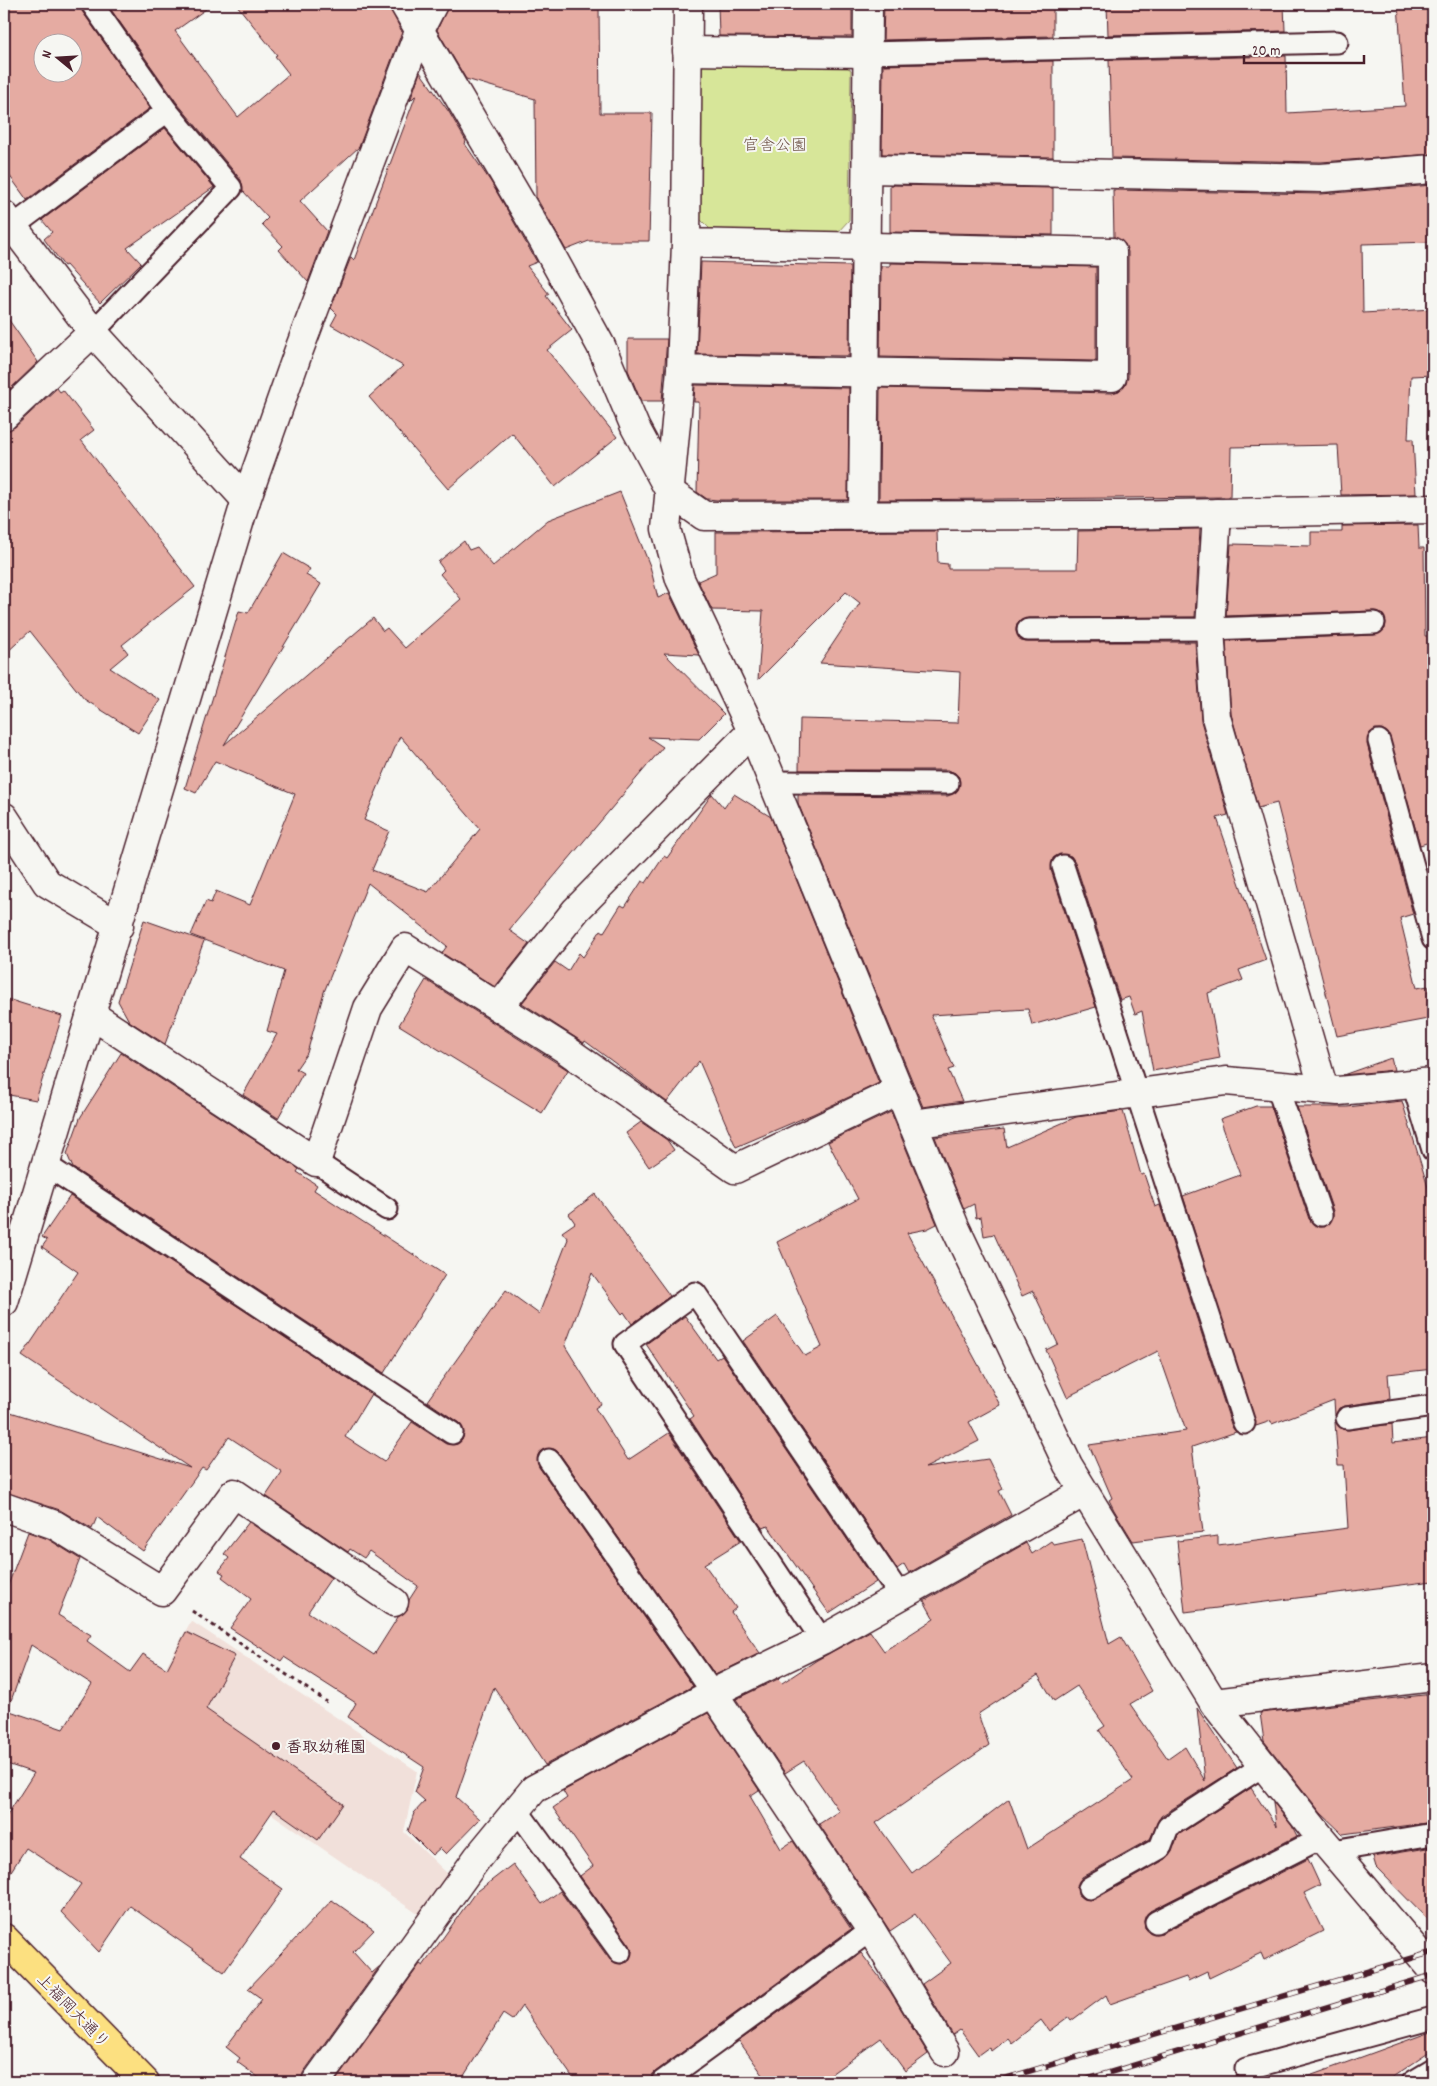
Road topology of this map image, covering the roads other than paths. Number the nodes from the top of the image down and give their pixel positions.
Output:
1 (92, 4) edge
2 (404, 4) edge
3 (433, 4) edge
4 (688, 4) edge
5 (868, 4) edge
6 (420, 29) junction
7 (1337, 42) dead end
8 (688, 51) junction
9 (867, 53) junction
10 (167, 111) junction
11 (866, 169) junction
12 (1433, 170) edge
13 (8, 221) edge
14 (686, 243) junction
15 (866, 246) junction
16 (92, 332) junction
17 (681, 369) junction
18 (864, 373) junction
19 (4, 416) edge
20 (670, 492) junction
21 (246, 500) junction
22 (1433, 509) edge
23 (1217, 513) junction
24 (863, 515) junction
25 (1374, 623) dead end
26 (1210, 629) junction
27 (1028, 630) dead end
28 (752, 731) junction
29 (1379, 741) dead end
30 (772, 782) junction
31 (948, 783) dead end
32 (4, 816) edge
33 (1063, 866) dead end
34 (119, 926) junction
35 (1433, 939) edge
36 (499, 1007) junction
37 (92, 1015) junction
38 (1423, 1083) edge
39 (1277, 1086) junction
40 (1324, 1090) junction
41 (898, 1091) junction
42 (1137, 1093) junction
43 (912, 1124) junction
44 (1433, 1150) edge
45 (316, 1162) junction
46 (46, 1165) junction
47 (387, 1209) dead end
48 (1321, 1215) dead end
49 (4, 1302) edge
50 (1433, 1406) edge
51 (1348, 1418) dead end
52 (1244, 1423) dead end
53 (452, 1433) dead end
54 (549, 1460) dead end
55 (1083, 1493) junction
56 (4, 1506) edge
57 (900, 1595) junction
58 (394, 1602) dead end
59 (822, 1640) junction
60 (1433, 1677) edge
61 (713, 1693) junction
62 (1214, 1702) junction
63 (1264, 1765) junction
64 (516, 1810) junction
65 (1433, 1834) edge
66 (1327, 1844) junction
67 (1089, 1888) dead end
68 (1156, 1922) dead end
69 (871, 1930) junction
70 (4, 1938) edge
71 (620, 1952) dead end
72 (1433, 1970) edge
73 (1433, 2018) edge
74 (945, 2052) dead end
75 (1246, 2069) dead end
76 (1433, 2070) edge
77 (145, 2082) edge
78 (316, 2082) edge
79 (662, 2082) edge
80 (1413, 2082) edge

1 - 10 lane
2 - 6 street
3 - 6 street
4 - 8 street
5 - 9 street
6 - 20 street
6 - 21 street
7 - 9 lane
8 - 9 street
8 - 14 street
9 - 11 street
10 - 13 lane
10 - 16 lane
11 - 12 street
11 - 15 street
13 - 16 street
14 - 15 street
14 - 17 street
15 - 18 street
15 - 18 street
16 - 19 street
16 - 21 street
17 - 18 street
17 - 20 street
18 - 24 street
20 - 24 street
20 - 28 street
21 - 34 street
22 - 23 street
23 - 24 street
23 - 26 street
25 - 26 lane
26 - 27 lane
26 - 40 street
28 - 30 street
28 - 36 street
29 - 35 lane
30 - 31 lane
30 - 41 street
32 - 34 street
33 - 42 lane
34 - 37 street
36 - 41 street
36 - 45 street
37 - 45 street
37 - 46 street
38 - 40 street
38 - 44 lane
39 - 40 street
39 - 42 street
39 - 48 lane
41 - 43 street
42 - 43 street
42 - 52 lane
43 - 55 street
45 - 47 lane
46 - 49 street
46 - 53 lane
50 - 51 lane
54 - 61 lane
55 - 57 street
55 - 62 street
56 - 58 street
57 - 59 street
57 - 59 lane
59 - 61 street
60 - 62 street
61 - 64 street
61 - 69 street
62 - 63 street
63 - 66 street
63 - 67 lane
64 - 71 lane
64 - 78 street
65 - 66 lane
66 - 68 lane
66 - 72 street
69 - 74 street
69 - 79 lane
70 - 77 main road, 上福岡大通り
73 - 75 lane
76 - 80 lane

